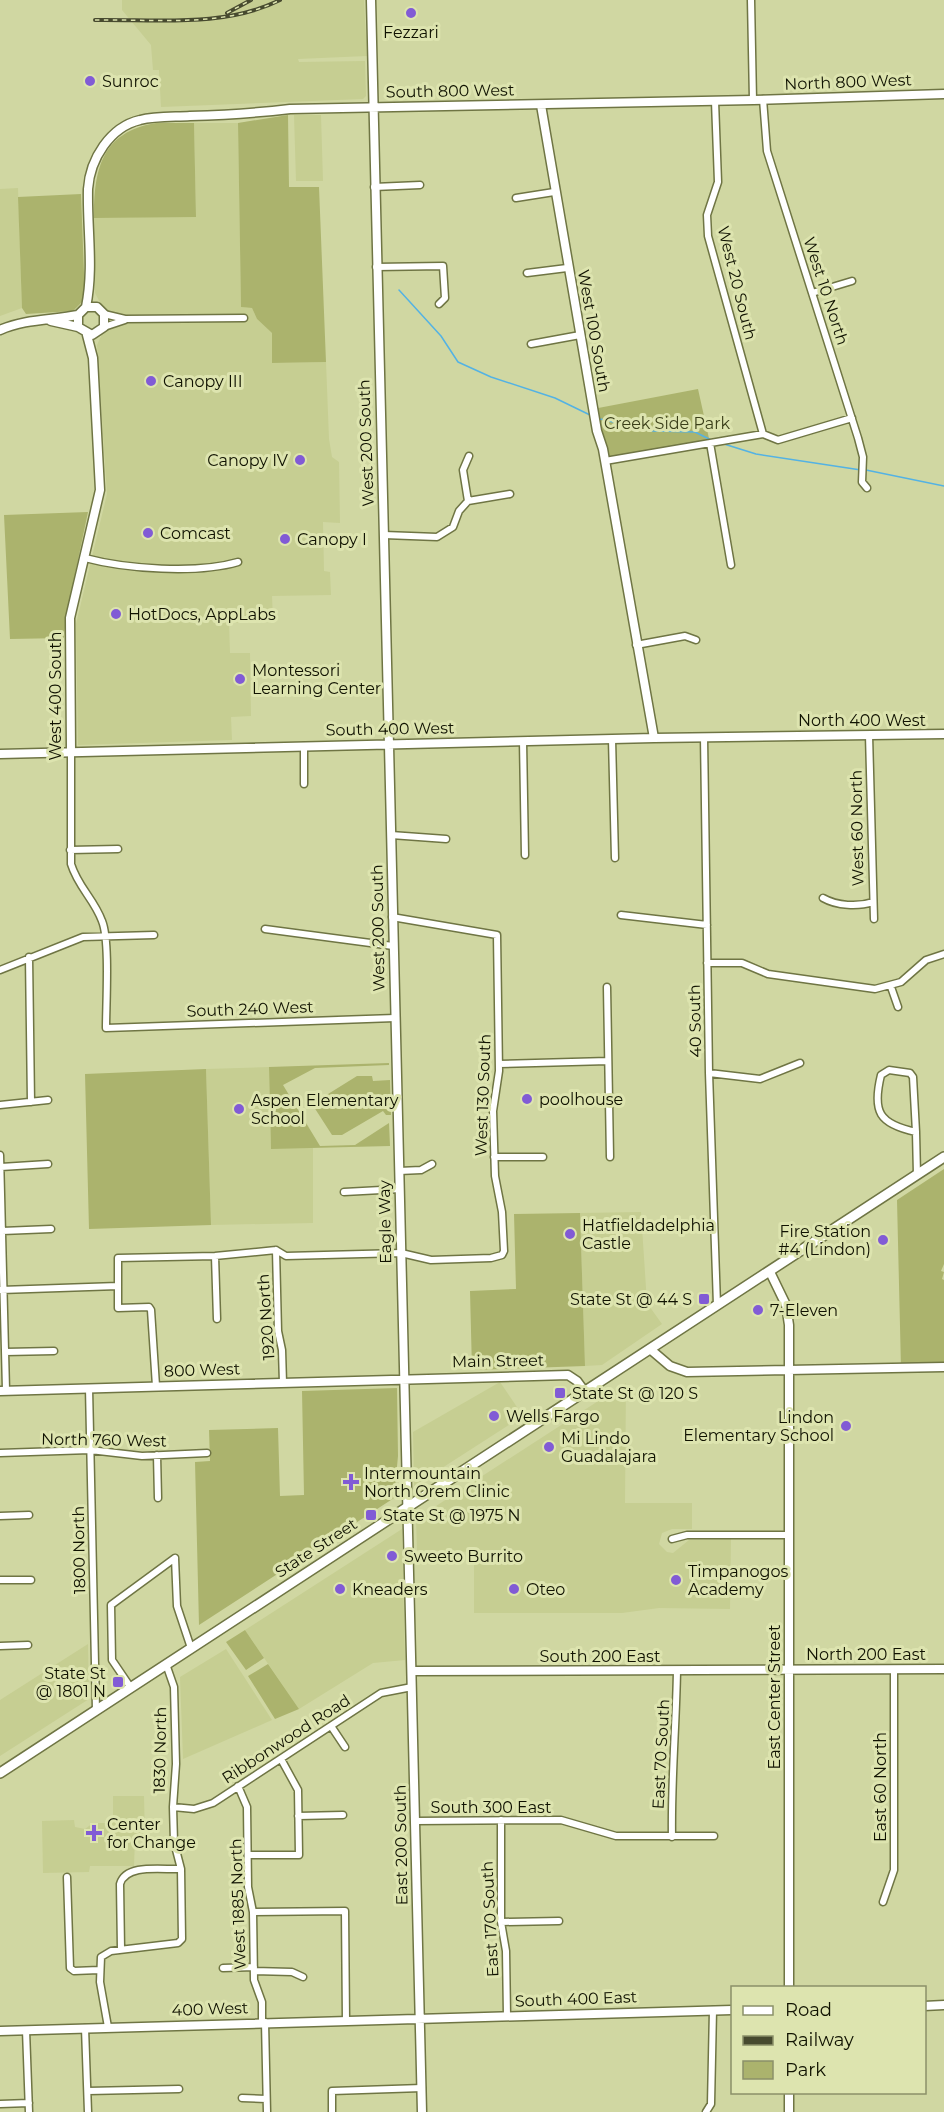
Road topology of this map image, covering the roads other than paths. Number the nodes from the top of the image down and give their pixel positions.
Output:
1 (371, 0) edge
2 (751, 0) edge
3 (944, 94) edge
4 (758, 100) junction
5 (715, 101) junction
6 (541, 105) junction
7 (373, 106) junction
8 (420, 185) dead end
9 (374, 187) junction
10 (554, 192) junction
11 (516, 198) dead end
12 (376, 267) junction
13 (567, 268) junction
14 (527, 273) dead end
15 (852, 281) dead end
16 (90, 285) junction
17 (812, 293) junction
18 (439, 304) dead end
19 (86, 307) junction
20 (96, 307) junction
21 (104, 314) junction
22 (78, 315) junction
23 (244, 318) dead end
24 (125, 319) junction
25 (51, 321) junction
26 (78, 327) junction
27 (0, 330) edge
28 (101, 330) junction
29 (87, 335) junction
30 (580, 335) junction
31 (531, 344) dead end
32 (93, 358) junction
33 (852, 418) junction
34 (763, 434) junction
35 (711, 443) junction
36 (469, 456) dead end
37 (605, 461) junction
38 (867, 488) dead end
39 (510, 494) dead end
40 (468, 501) junction
41 (384, 535) junction
42 (85, 558) junction
43 (238, 562) dead end
44 (731, 565) dead end
45 (696, 640) dead end
46 (636, 645) junction
47 (944, 734) edge
48 (780, 735) joint
49 (869, 735) junction
50 (704, 737) junction
51 (654, 738) junction
52 (612, 739) junction
53 (523, 741) junction
54 (389, 744) junction
55 (304, 746) junction
56 (70, 752) junction
57 (0, 754) edge
58 (304, 784) dead end
59 (391, 835) junction
60 (446, 839) dead end
61 (118, 849) dead end
62 (70, 850) junction
63 (525, 855) dead end
64 (615, 858) dead end
65 (823, 898) dead end
66 (873, 902) junction
67 (621, 915) dead end
68 (392, 917) junction
69 (874, 919) dead end
70 (707, 925) junction
71 (265, 928) dead end
72 (154, 935) dead end
73 (105, 937) junction
74 (393, 946) junction
75 (944, 954) edge
76 (28, 957) junction
77 (707, 963) junction
78 (0, 970) edge
79 (607, 987) dead end
80 (891, 987) junction
81 (898, 1007) dead end
82 (395, 1018) junction
83 (106, 1028) joint
84 (608, 1061) junction
85 (800, 1063) dead end
86 (396, 1064) joint
87 (499, 1064) junction
88 (709, 1073) junction
89 (48, 1100) dead end
90 (31, 1102) junction
91 (0, 1105) edge
92 (916, 1132) junction
93 (0, 1155) edge
94 (494, 1157) junction
95 (543, 1157) dead end
96 (610, 1157) dead end
97 (944, 1157) edge
98 (48, 1164) dead end
99 (432, 1164) dead end
100 (1, 1167) edge
101 (399, 1171) junction
102 (917, 1175) junction
103 (399, 1189) junction
104 (344, 1192) dead end
105 (51, 1229) dead end
106 (2, 1231) junction
107 (276, 1250) junction
108 (401, 1252) junction
109 (215, 1256) junction
110 (770, 1272) junction
111 (118, 1286) junction
112 (2, 1290) edge
113 (717, 1305) junction
114 (217, 1319) dead end
115 (650, 1349) junction
116 (54, 1351) dead end
117 (5, 1352) junction
118 (944, 1367) edge
119 (789, 1370) junction
120 (404, 1379) junction
121 (284, 1383) junction
122 (156, 1386) junction
123 (89, 1388) junction
124 (3, 1391) edge
125 (585, 1392) junction
126 (90, 1450) junction
127 (0, 1453) edge
128 (207, 1453) dead end
129 (157, 1455) junction
130 (158, 1498) dead end
131 (407, 1507) junction
132 (28, 1515) dead end
133 (0, 1516) edge
134 (789, 1535) junction
135 (672, 1539) dead end
136 (0, 1580) edge
137 (31, 1580) dead end
138 (28, 1645) dead end
139 (0, 1646) edge
140 (191, 1648) junction
141 (166, 1664) junction
142 (789, 1669) junction
143 (944, 1669) edge
144 (894, 1670) junction
145 (412, 1671) junction
146 (677, 1671) junction
147 (412, 1687) junction
148 (130, 1688) junction
149 (96, 1710) junction
150 (332, 1726) junction
151 (345, 1748) dead end
152 (281, 1759) junction
153 (0, 1773) edge
154 (238, 1786) junction
155 (173, 1807) junction
156 (343, 1815) dead end
157 (298, 1816) junction
158 (501, 1820) junction
159 (416, 1821) junction
160 (714, 1836) dead end
161 (672, 1837) junction
162 (249, 1856) junction
163 (181, 1869) junction
164 (67, 1877) dead end
165 (883, 1902) dead end
166 (253, 1912) junction
167 (559, 1921) dead end
168 (501, 1922) junction
169 (121, 1949) junction
170 (223, 1968) dead end
171 (254, 1969) junction
172 (99, 1970) junction
173 (303, 1977) dead end
174 (789, 1986) edge
175 (944, 2005) edge
176 (926, 2006) edge
177 (713, 2010) junction
178 (731, 2010) edge
179 (507, 2016) junction
180 (420, 2019) junction
181 (346, 2021) junction
182 (263, 2022) junction
183 (108, 2027) junction
184 (86, 2028) junction
185 (26, 2030) junction
186 (0, 2031) edge
187 (422, 2088) junction
188 (179, 2089) dead end
189 (88, 2091) junction
190 (789, 2094) edge
191 (242, 2098) dead end
192 (266, 2099) junction
193 (29, 2103) junction
194 (0, 2104) edge
195 (29, 2112) edge
196 (88, 2112) edge
197 (267, 2112) edge
198 (332, 2112) edge
199 (422, 2112) edge
200 (706, 2112) edge
201 (789, 2112) edge

1 - 7 street, West 200 South
2 - 4 street, West 10 North
3 - 4 street, North 800 West
4 - 5 street, South 800 West
4 - 17 street, West 10 North
5 - 6 street, South 800 West
5 - 34 street, West 20 South
6 - 7 street, South 800 West
6 - 10 street, West 100 South
7 - 9 street, West 200 South
7 - 16 street, South 800 West
8 - 9 street
9 - 12 street, West 200 South
10 - 11 street
10 - 13 street, West 100 South
12 - 18 street
12 - 41 street, West 200 South
13 - 14 street
13 - 30 street, West 100 South
15 - 17 street
16 - 19 street
16 - 20 street
17 - 33 street, West 10 North
19 - 20 street
19 - 22 street
20 - 21 street
21 - 24 street
21 - 28 street, West 400 South
22 - 25 street
22 - 26 street
23 - 24 street
24 - 28 street
25 - 26 street
25 - 27 street
26 - 29 street
28 - 29 street
28 - 32 street, West 400 South
29 - 32 street, West 400 South
30 - 31 street
30 - 37 street, West 100 South
32 - 42 street, West 400 South
33 - 34 street
33 - 38 street, West 10 North
34 - 35 street
35 - 37 street
35 - 44 street
36 - 40 street
37 - 46 street, West 100 South
39 - 40 street
40 - 41 street
41 - 54 street, West 200 South
42 - 43 street
42 - 56 street, West 400 South
45 - 46 street
46 - 51 street, West 100 South
47 - 49 street, North 400 West
48 - 49 street, North 400 West
48 - 50 street, South 400 West
49 - 66 street, West 60 North
50 - 51 street, South 400 West
50 - 70 street, 40 South
51 - 52 street, South 400 West
52 - 53 street, South 400 West
52 - 64 street
53 - 54 street, South 400 West
53 - 63 street
54 - 55 street, South 400 West
54 - 59 street, West 200 South
55 - 56 street, South 400 West
55 - 58 street
56 - 57 street, South 400 West
56 - 62 street, West 400 South
59 - 60 street
59 - 68 street, West 200 South
61 - 62 street
62 - 73 street, West 400 South
65 - 66 street
66 - 69 street, West 60 North
67 - 70 street
68 - 74 street, West 200 South
68 - 87 street, West 130 South
70 - 77 street, 40 South
71 - 74 street
72 - 73 street
73 - 76 street
73 - 83 street, West 400 South
74 - 82 street, West 200 South
75 - 80 street
76 - 78 street
76 - 90 street
77 - 80 street
77 - 88 street, 40 South
79 - 84 street
80 - 81 street
82 - 83 street, South 240 West
82 - 86 street, West 200 South
84 - 87 street
84 - 96 street
85 - 88 street
86 - 101 street, Eagle Way
87 - 94 street, West 130 South
88 - 113 street, 40 South
89 - 90 street
90 - 91 street
92 - 92 street
92 - 102 street
93 - 100 street
94 - 95 street
94 - 108 street, West 130 South
97 - 102 main road
98 - 100 street
99 - 101 street
100 - 106 street
101 - 103 street, Eagle Way
102 - 110 main road, State Street
103 - 104 street
103 - 108 street, Eagle Way
105 - 106 street
106 - 112 street
107 - 108 street
107 - 109 street
107 - 121 street, 1920 North
108 - 120 street, Eagle Way
109 - 111 street
109 - 114 street
110 - 113 main road, State Street
110 - 119 street, East Center Street
111 - 112 street
111 - 122 street
112 - 117 street
113 - 115 main road, State Street
115 - 119 street
115 - 125 main road, State Street
116 - 117 street
117 - 124 street
118 - 119 street
119 - 134 street, East Center Street
120 - 121 street, 800 West
120 - 125 street, Main Street
120 - 131 street, East 200 South
121 - 122 street, 800 West
122 - 123 street, 800 West
123 - 124 street, 800 West
123 - 126 street, 1800 North
125 - 131 main road, State Street
126 - 127 street, North 760 West
126 - 129 street, North 760 West
126 - 149 street, 1800 North
128 - 129 street, North 760 West
129 - 130 street
131 - 140 main road, State Street
131 - 145 street, East 200 South
132 - 133 street
134 - 135 street
134 - 142 street, East Center Street
136 - 137 street
138 - 139 street
140 - 141 main road, State Street
140 - 148 street
141 - 148 main road, State Street
141 - 155 street, 1830 North
142 - 144 street, North 200 East
142 - 146 street, South 200 East
142 - 174 street, East Center Street
143 - 144 street, North 200 East
144 - 165 street, East 60 North
145 - 146 street, South 200 East
145 - 147 street, East 200 South
146 - 161 street, East 70 South
147 - 150 street, Ribbonwood Road
147 - 159 street, East 200 South
148 - 149 main road, State Street
149 - 153 main road, State Street
150 - 151 street
150 - 152 street, Ribbonwood Road
152 - 154 street, Ribbonwood Road
152 - 157 street
154 - 155 street, Ribbonwood Road
154 - 162 street, West 1885 North
155 - 163 street, 1830 North
156 - 157 street
157 - 162 street
158 - 159 street, South 300 East
158 - 161 street, South 300 East
158 - 168 street, East 170 South
159 - 180 street, East 200 South
160 - 161 street, South 300 East
162 - 166 street, West 1885 North
163 - 169 street
163 - 169 street, 1830 North
164 - 172 street
166 - 171 street, West 1885 North
166 - 181 street
167 - 168 street
168 - 179 street, East 170 South
169 - 172 street
170 - 171 street
171 - 173 street
171 - 182 street, West 1885 North
172 - 183 street
175 - 176 street
177 - 178 street, South 400 East
177 - 179 street, South 400 East
177 - 200 street
179 - 180 street, South 400 East
180 - 181 street, 400 West
180 - 187 street, East 200 South
181 - 182 street, 400 West
182 - 183 street, 400 West
182 - 192 street, West 1885 North
183 - 184 street, 400 West
184 - 185 street, 400 West
184 - 189 street
185 - 186 street, 400 West
185 - 193 street
187 - 198 street
187 - 199 street, East 200 South
188 - 189 street
189 - 196 street
190 - 201 street
191 - 192 street
192 - 197 street, West 1885 North
193 - 194 street
193 - 195 street

